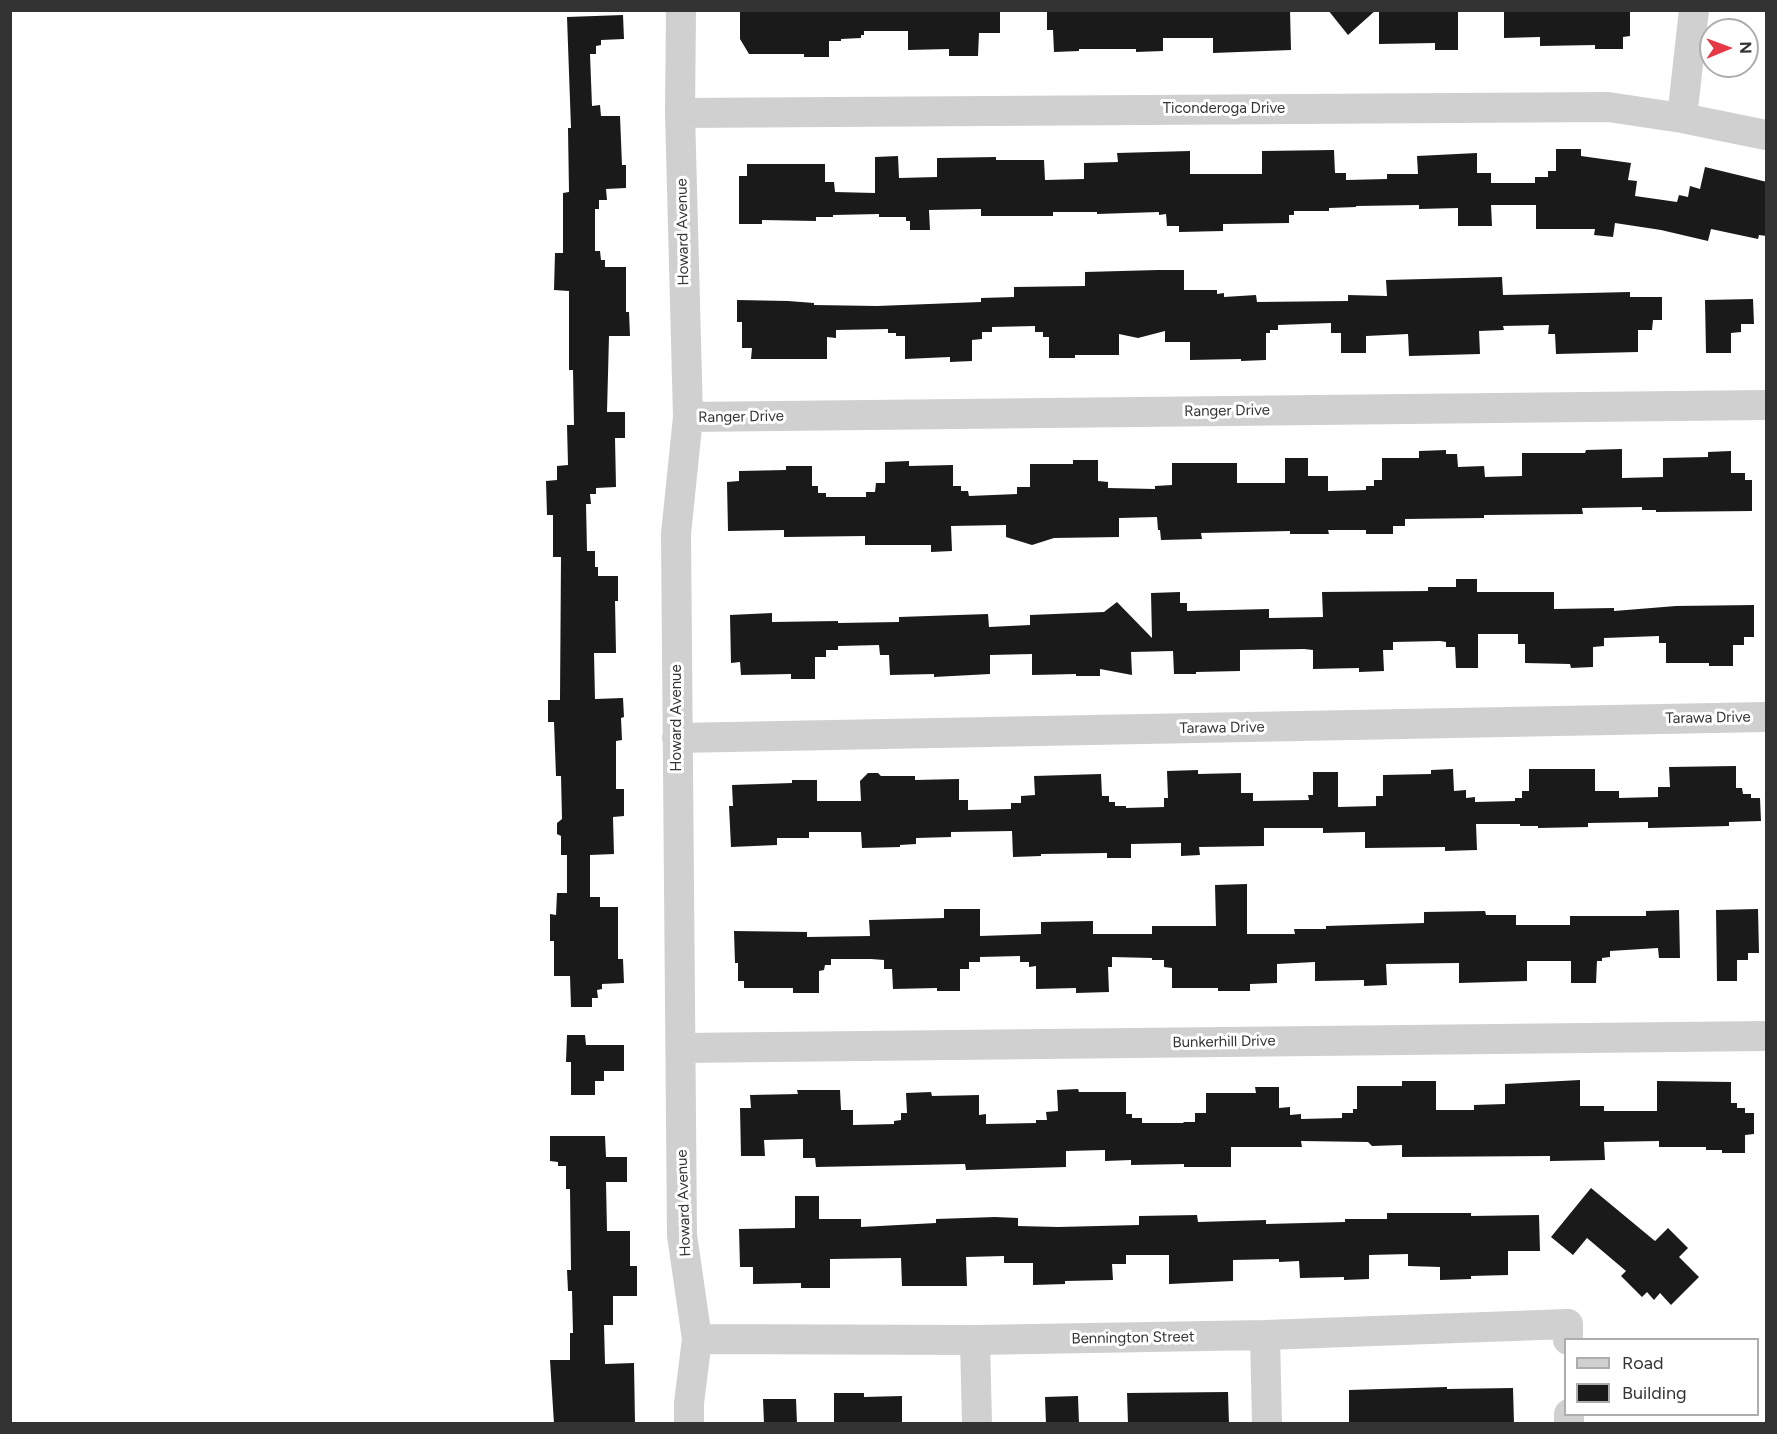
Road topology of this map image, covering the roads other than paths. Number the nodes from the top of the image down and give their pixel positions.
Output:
1 (681, 10) edge
2 (1694, 10) edge
3 (680, 113) junction
4 (1682, 118) junction
5 (1767, 135) edge
6 (1767, 405) edge
7 (688, 417) junction
8 (1767, 717) edge
9 (677, 738) junction
10 (1767, 1036) edge
11 (682, 1048) junction
12 (1568, 1332) edge
13 (1266, 1335) junction
14 (697, 1339) junction
15 (975, 1340) junction
16 (689, 1424) edge
17 (977, 1424) edge
18 (1267, 1424) edge

1 - 3 street, Howard Avenue
2 - 4 street
3 - 4 street, Ticonderoga Drive
3 - 7 street, Howard Avenue
4 - 5 street, Ticonderoga Drive
6 - 7 street, Ranger Drive
7 - 9 street, Howard Avenue
8 - 9 street, Tarawa Drive
9 - 11 street, Howard Avenue
10 - 11 street, Bunkerhill Drive
11 - 14 street, Howard Avenue
12 - 13 street, Bennington Street
13 - 15 street, Bennington Street
13 - 18 street
14 - 15 street, Bennington Street
14 - 16 street, Howard Avenue
15 - 17 street

